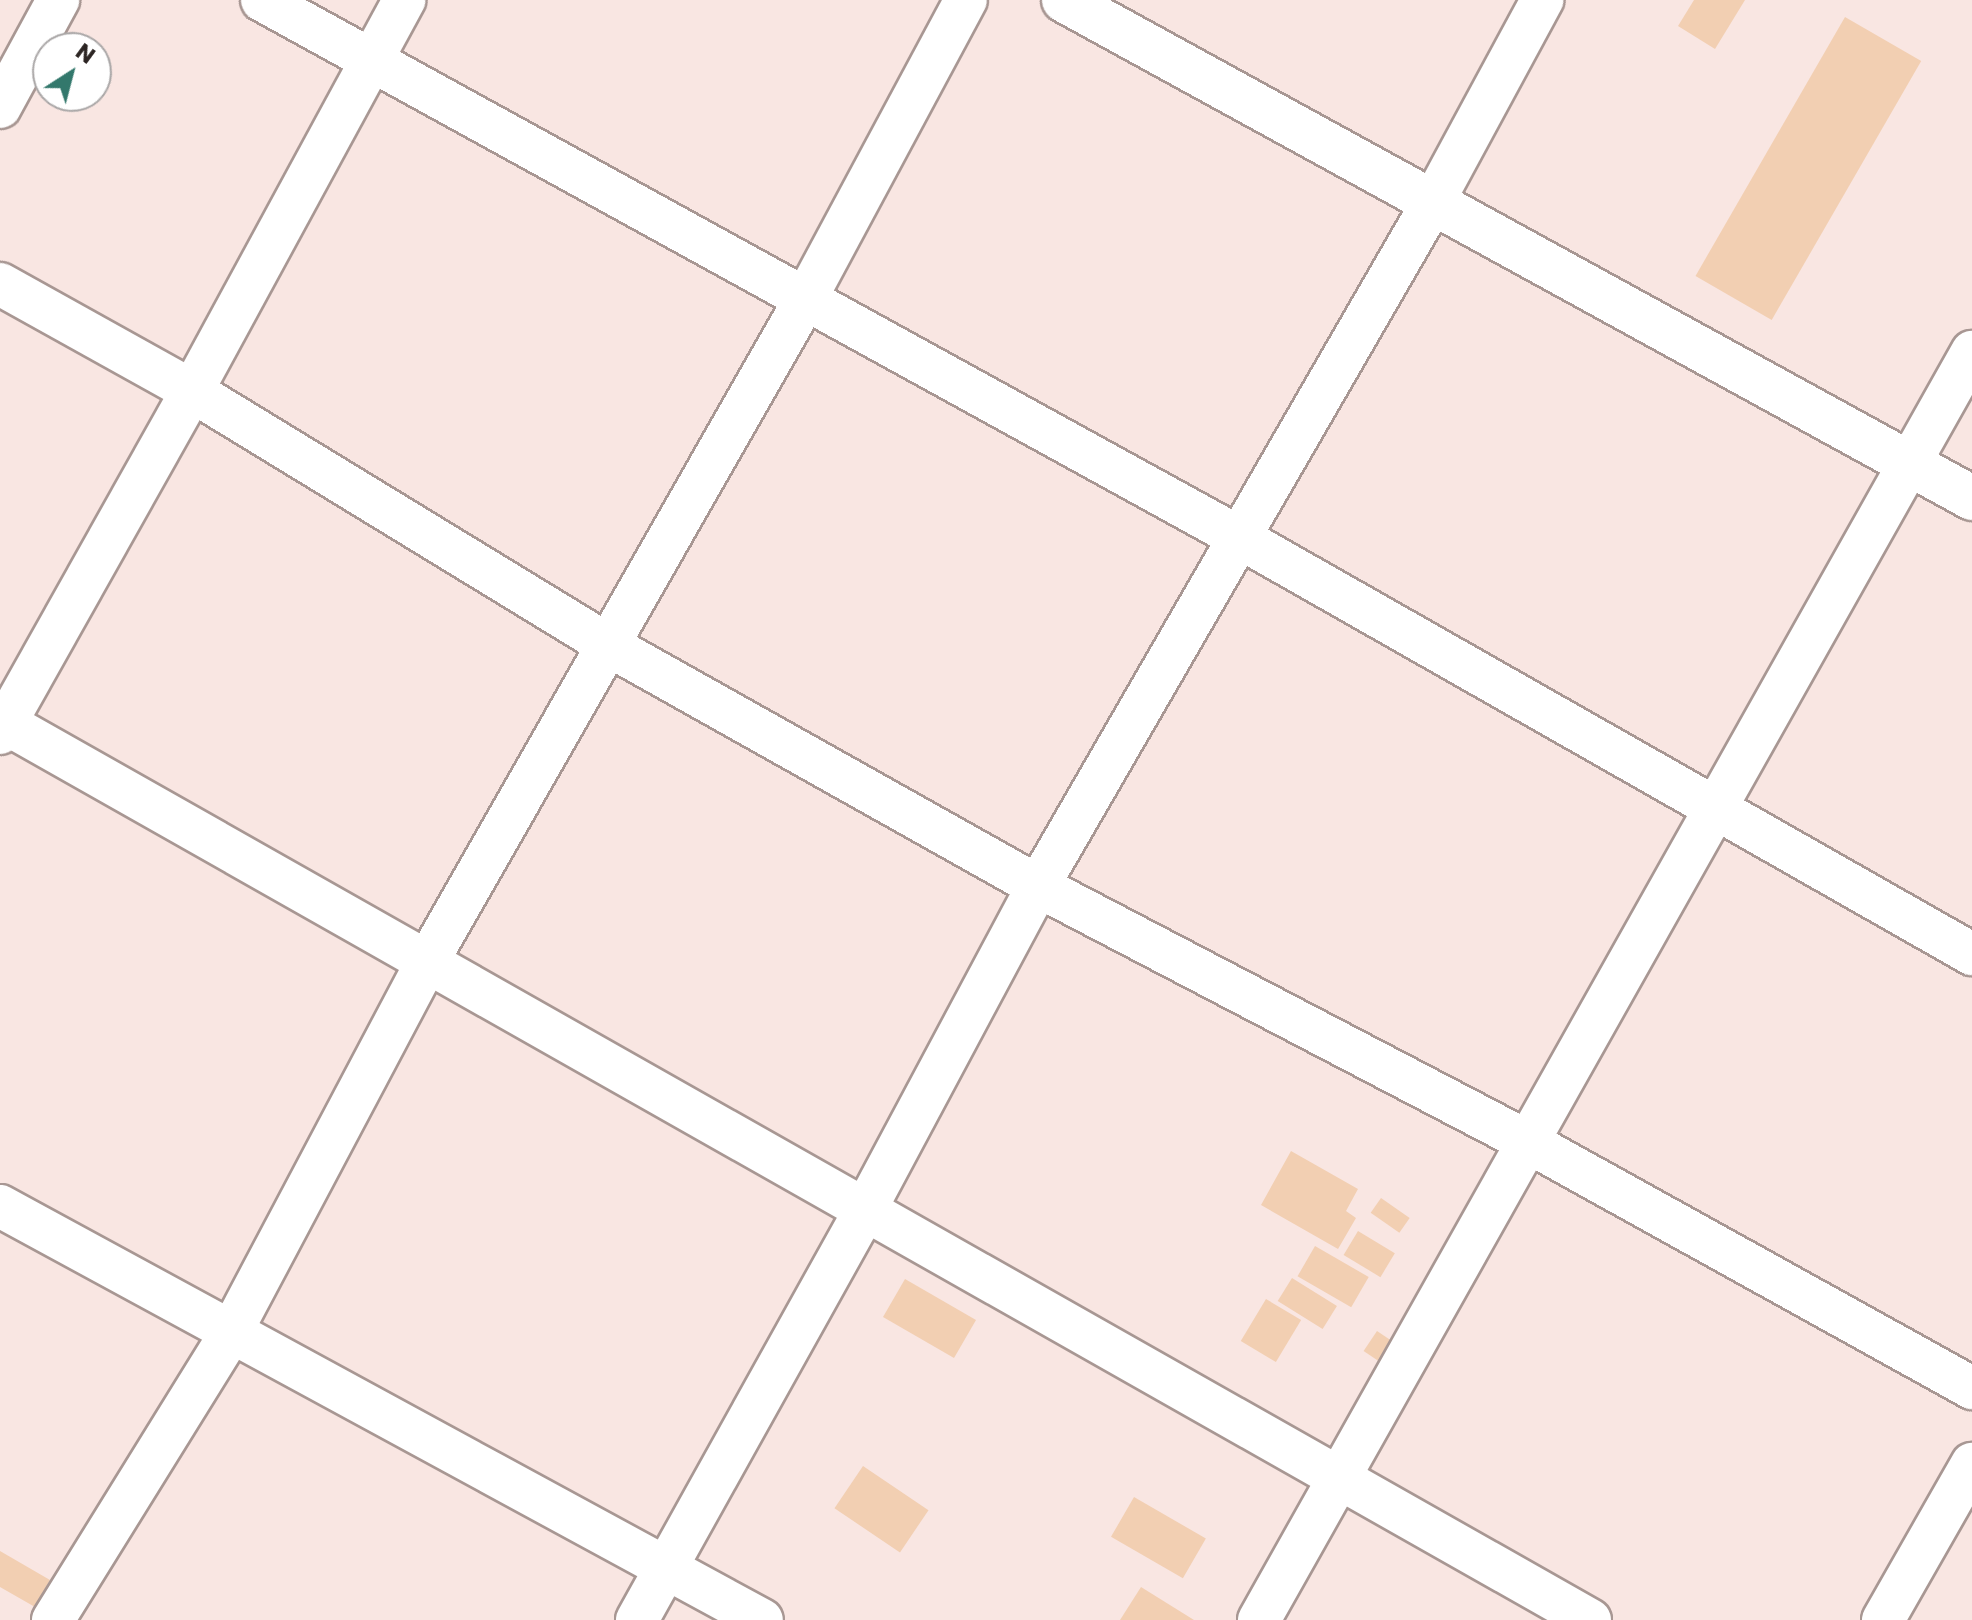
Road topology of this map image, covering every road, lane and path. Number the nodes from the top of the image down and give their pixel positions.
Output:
1 (58, 0) edge
2 (262, 0) edge
3 (404, 0) edge
4 (966, 0) edge
5 (1064, 0) edge
6 (1542, 0) edge
7 (11, 60) edge
8 (373, 60) junction
9 (0, 107) edge
10 (1433, 202) junction
11 (0, 284) edge
12 (806, 298) junction
13 (1972, 352) edge
14 (192, 391) junction
15 (1910, 463) junction
16 (1972, 498) edge
17 (1242, 539) junction
18 (608, 645) junction
19 (2, 726) edge
20 (1715, 809) junction
21 (1038, 886) junction
22 (1972, 954) edge
23 (427, 962) junction
24 (1528, 1142) junction
25 (0, 1206) edge
26 (865, 1210) junction
27 (230, 1334) junction
28 (1972, 1388) edge
29 (1972, 1464) edge
30 (1339, 1478) junction
31 (668, 1567) junction
32 (53, 1620) edge
33 (637, 1620) edge
34 (762, 1620) edge
35 (1259, 1620) edge
36 (1590, 1620) edge
37 (1883, 1620) edge

1 - 7 street
2 - 8 street
3 - 8 street
4 - 12 street
5 - 10 main road
6 - 10 street
7 - 9 street
8 - 12 street
8 - 14 street
10 - 15 main road
10 - 17 street
11 - 14 street
12 - 17 street
12 - 18 street
13 - 15 street
14 - 18 street
14 - 19 street
15 - 16 main road
15 - 20 street
17 - 20 street
17 - 21 street
18 - 21 street
18 - 23 street
19 - 23 street
20 - 22 street
20 - 24 street
21 - 24 street
21 - 26 street
23 - 26 street
23 - 27 street
24 - 28 street
24 - 30 street
25 - 27 street
26 - 30 street
26 - 31 street
27 - 31 street
27 - 32 street
29 - 37 street
30 - 35 street
30 - 36 street
31 - 33 street
31 - 34 street

